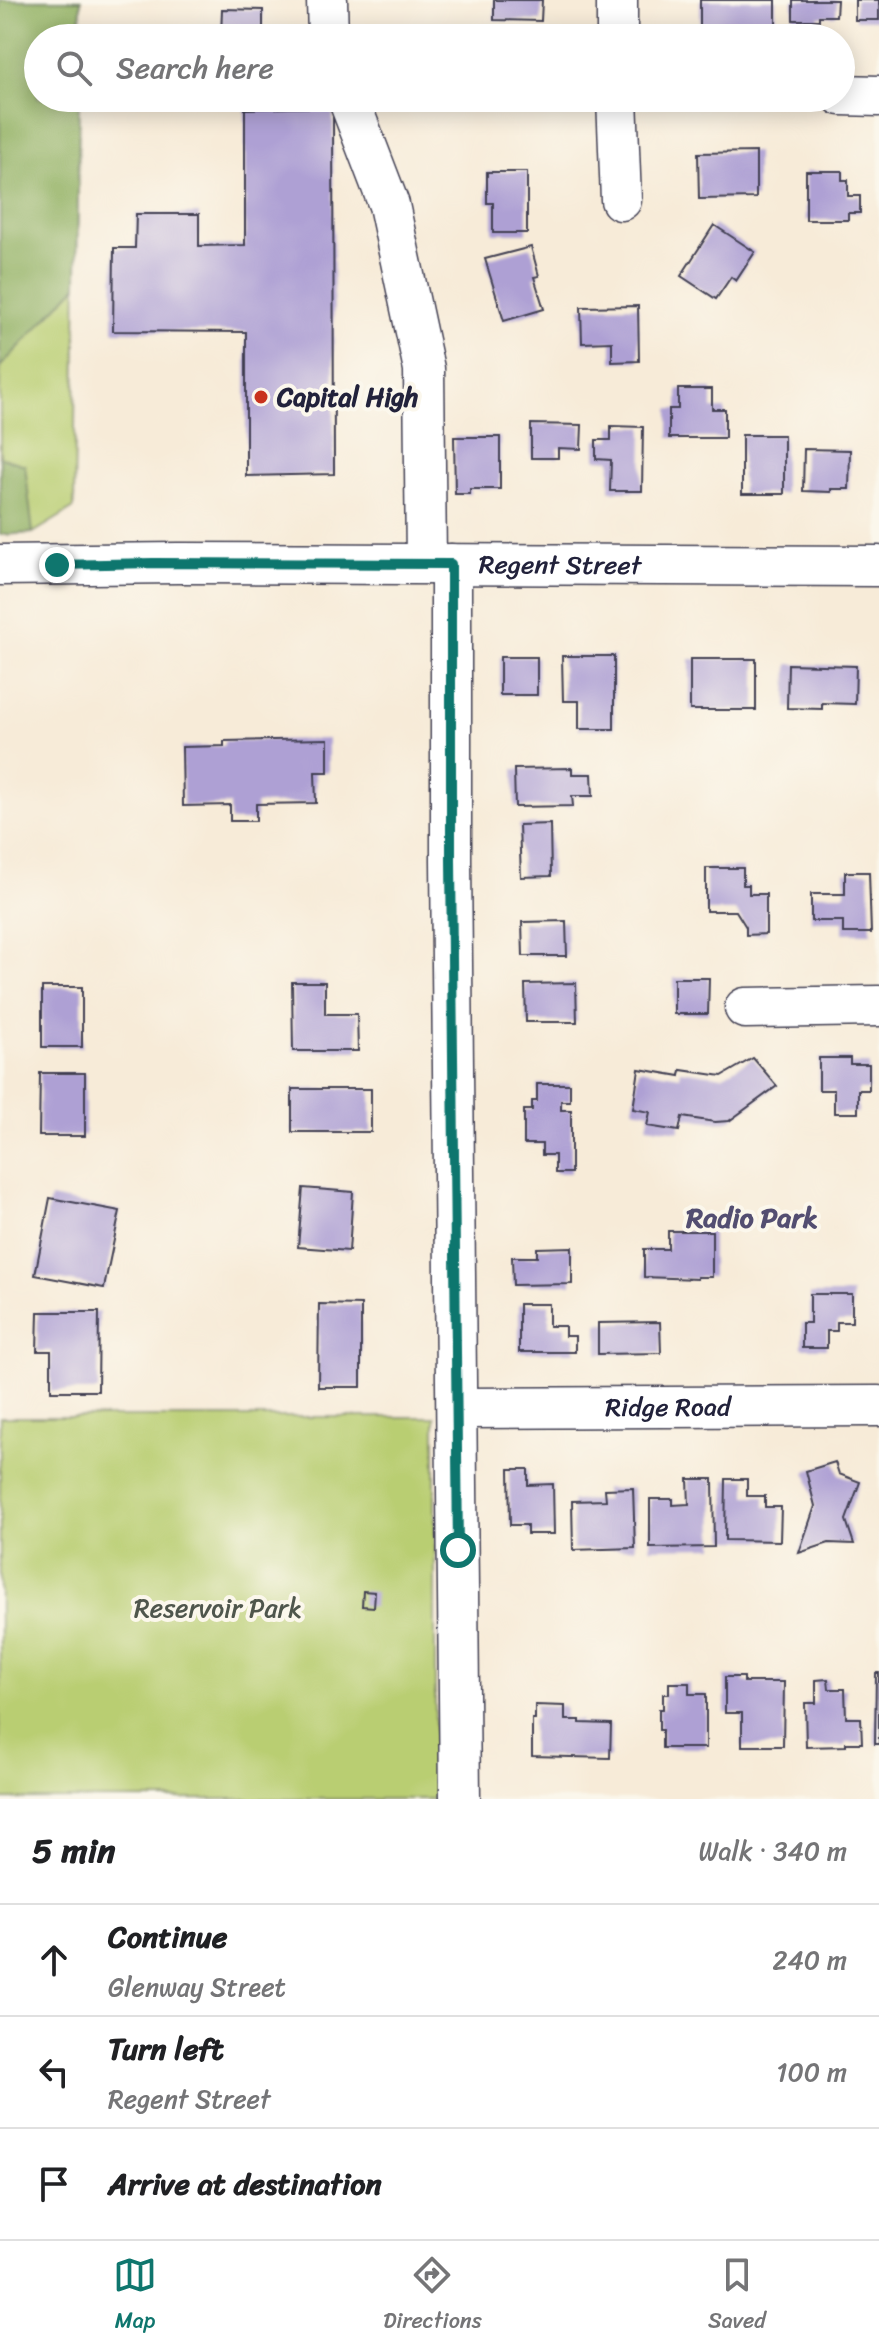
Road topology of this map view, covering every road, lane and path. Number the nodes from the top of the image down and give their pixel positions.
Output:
1 (327, 0) edge
2 (617, 0) edge
3 (328, 24) edge
4 (617, 24) edge
5 (855, 95) edge
6 (879, 96) edge
7 (353, 112) edge
8 (618, 112) edge
9 (621, 200) dead end
10 (438, 563) junction
11 (0, 565) edge
12 (879, 566) edge
13 (879, 1006) edge
14 (745, 1008) dead end
15 (879, 1406) edge
16 (458, 1408) junction
17 (460, 1799) edge

1 - 3 street
2 - 4 street
5 - 6 street
7 - 10 street
8 - 9 street
10 - 11 street, Regent Street
10 - 12 street, Regent Street
10 - 16 street
13 - 14 street
15 - 16 street, Ridge Road
16 - 17 street

